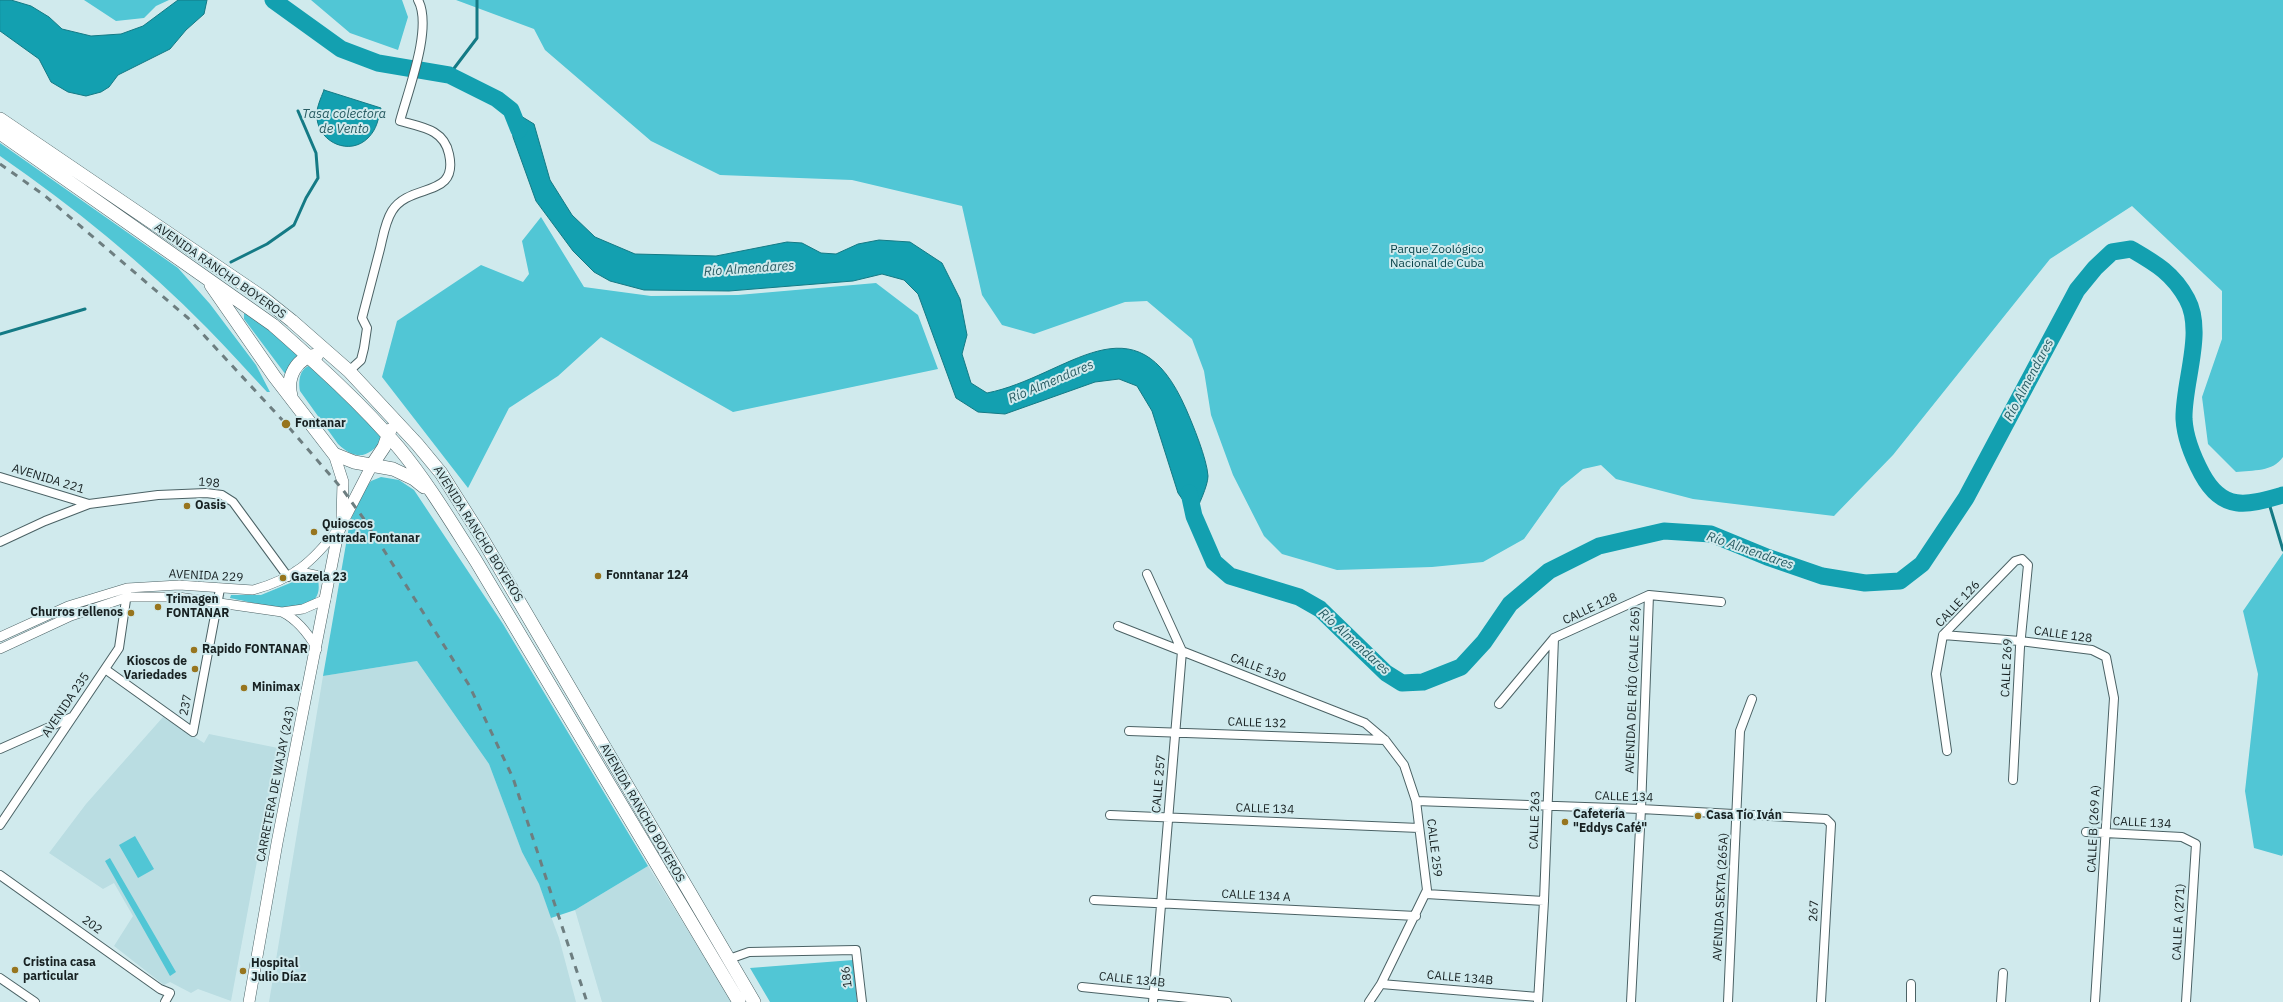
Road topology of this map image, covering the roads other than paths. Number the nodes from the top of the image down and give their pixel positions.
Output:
1 (418, 0) edge
2 (0, 119) edge
3 (0, 133) edge
4 (186, 262) junction
5 (309, 357) junction
6 (345, 367) junction
7 (291, 396) junction
8 (389, 413) junction
9 (389, 436) junction
10 (334, 454) junction
11 (372, 465) junction
12 (0, 477) edge
13 (437, 501) junction
14 (89, 504) junction
15 (341, 525) junction
16 (0, 542) edge
17 (2022, 560) joint
18 (296, 571) junction
19 (1147, 574) dead end
20 (288, 576) junction
21 (330, 578) junction
22 (220, 589) junction
23 (127, 593) junction
24 (1648, 595) junction
25 (326, 599) junction
26 (1721, 602) dead end
27 (218, 603) junction
28 (282, 612) junction
29 (1118, 626) dead end
30 (1943, 635) junction
31 (0, 637) edge
32 (1554, 638) junction
33 (2020, 641) junction
34 (0, 648) edge
35 (317, 649) junction
36 (1182, 651) junction
37 (2106, 657) joint
38 (105, 669) junction
39 (1752, 700) dead end
40 (1499, 704) dead end
41 (73, 716) junction
42 (1129, 731) dead end
43 (1176, 732) junction
44 (1385, 740) junction
45 (0, 749) edge
46 (1947, 751) dead end
47 (2013, 780) dead end
48 (1416, 801) junction
49 (1548, 806) junction
50 (1641, 809) junction
51 (1737, 814) junction
52 (1110, 815) dead end
53 (1168, 817) junction
54 (1830, 821) joint
55 (0, 825) edge
56 (1419, 828) junction
57 (2086, 832) dead end
58 (2106, 832) junction
59 (2196, 844) joint
60 (0, 875) edge
61 (1426, 894) junction
62 (1094, 900) dead end
63 (1544, 901) junction
64 (1162, 903) junction
65 (1416, 916) junction
66 (729, 959) junction
67 (2003, 972) dead end
68 (0, 978) edge
69 (1381, 984) junction
70 (1910, 984) dead end
71 (1082, 987) dead end
72 (1153, 998) edge
73 (1538, 999) edge
74 (35, 1002) edge
75 (165, 1002) edge
76 (249, 1002) edge
77 (739, 1002) edge
78 (754, 1002) edge
79 (862, 1002) edge
80 (1226, 1002) edge
81 (1369, 1002) edge
82 (1631, 1002) edge
83 (1728, 1002) edge
84 (1821, 1002) edge
85 (1911, 1002) edge
86 (2001, 1002) edge
87 (2095, 1002) edge
88 (2186, 1002) edge

1 - 6 street
2 - 6 highway, AVENIDA RANCHO BOYEROS
3 - 4 highway, AVENIDA RANCHO BOYEROS
4 - 5 highway, AVENIDA RANCHO BOYEROS
4 - 7 highway
5 - 6 highway
5 - 7 highway
5 - 9 highway, AVENIDA RANCHO BOYEROS
6 - 8 highway, AVENIDA RANCHO BOYEROS
7 - 10 highway
8 - 9 highway
8 - 66 highway, AVENIDA RANCHO BOYEROS
9 - 11 highway
9 - 13 highway, AVENIDA RANCHO BOYEROS
10 - 11 highway
10 - 15 main road, CARRETERA DE WAJAY (243)
11 - 13 highway
11 - 15 main road, CARRETERA DE WAJAY (243)
12 - 14 street, AVENIDA 221
13 - 77 highway, AVENIDA RANCHO BOYEROS
14 - 16 street
14 - 20 street, 198
15 - 18 street, AVENIDA 229
15 - 21 main road, CARRETERA DE WAJAY (243)
17 - 30 street, CALLE 126
17 - 33 street, CALLE 269
18 - 20 street, AVENIDA 229
18 - 21 street
19 - 36 street, CALLE 257
20 - 22 street, AVENIDA 229
21 - 25 main road, CARRETERA DE WAJAY (243)
22 - 23 street, AVENIDA 229
22 - 27 street, 237
23 - 27 street, AVENIDA 229
23 - 31 street, AVENIDA 229
23 - 34 street, AVENIDA 229
23 - 38 street, AVENIDA 235
24 - 26 street
24 - 32 street, CALLE 128
24 - 50 street, AVENIDA DEL RÍO (CALLE 265)
25 - 28 street, AVENIDA 229
25 - 35 main road, CARRETERA DE WAJAY (243)
27 - 28 street, AVENIDA 229
27 - 38 street, 237
28 - 35 street, AVENIDA 229
29 - 36 street, CALLE 130
30 - 33 street, CALLE 128
30 - 46 street, CALLE 126
32 - 40 street, CALLE 128
32 - 49 street, CALLE 263
33 - 37 street, CALLE 128
33 - 47 street, CALLE 269
35 - 76 main road, CARRETERA DE WAJAY (243)
36 - 43 street, CALLE 257
36 - 44 street, CALLE 130
37 - 58 street, CALLE B (269 A)
38 - 41 street, AVENIDA 235
39 - 51 street, AVENIDA SEXTA (265A)
41 - 45 street
41 - 55 street, AVENIDA 235
42 - 43 street, CALLE 132
43 - 44 street, CALLE 132
43 - 53 street, CALLE 257
44 - 48 street, CALLE 259
48 - 49 street, CALLE 134
48 - 56 street, CALLE 259
49 - 50 street, CALLE 134
49 - 63 street, CALLE 263
50 - 51 street, CALLE 134
50 - 82 street, AVENIDA DEL RÍO (CALLE 265)
51 - 54 street, CALLE 134
51 - 83 street, AVENIDA SEXTA (265A)
52 - 53 street, CALLE 134
53 - 56 street, CALLE 134
53 - 64 street, CALLE 257
54 - 84 street, 267
56 - 61 street, CALLE 259
57 - 58 street, CALLE 134
58 - 59 street, CALLE 134
58 - 87 street, CALLE B (269 A)
59 - 88 street, CALLE A (271)
60 - 75 street, 202
61 - 63 street
61 - 65 street, CALLE 259
62 - 64 street, CALLE 134 A
63 - 73 street, CALLE 263
64 - 65 street, CALLE 134 A
64 - 72 street, CALLE 257
65 - 69 street, CALLE 259
66 - 78 highway, AVENIDA RANCHO BOYEROS
66 - 79 street, 186
67 - 86 street
68 - 74 street
69 - 73 street, CALLE 134B
69 - 81 street, CALLE 259
70 - 85 street
71 - 72 street, CALLE 134B
72 - 80 street, CALLE 134B

